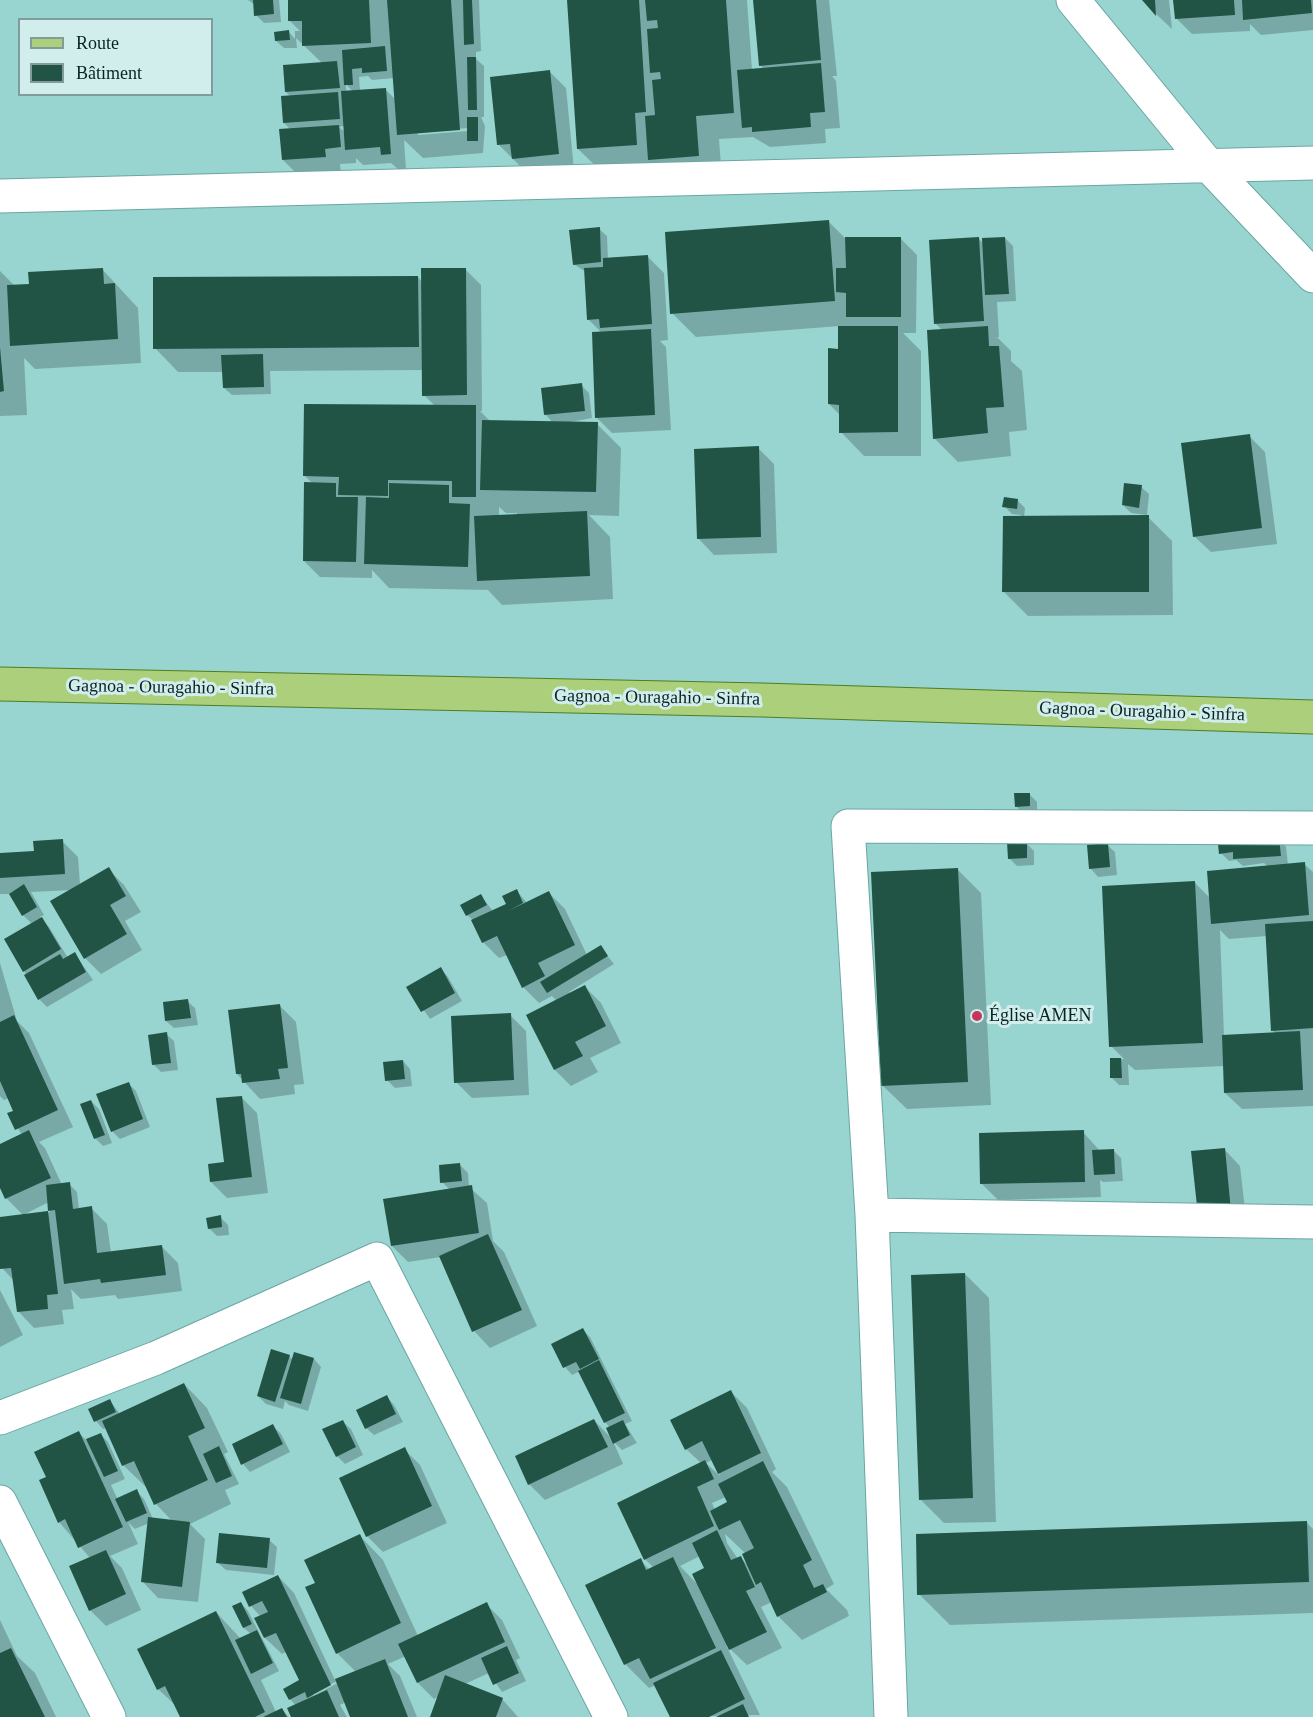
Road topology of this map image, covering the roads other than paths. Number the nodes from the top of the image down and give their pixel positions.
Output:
1 (1073, 0) edge
2 (1313, 163) edge
3 (1209, 166) junction
4 (0, 196) edge
5 (1313, 276) edge
6 (0, 684) edge
7 (1313, 717) edge
8 (1313, 828) edge
9 (872, 1215) junction
10 (1313, 1222) edge
11 (0, 1418) edge
12 (0, 1502) edge
13 (109, 1717) edge
14 (611, 1717) edge
15 (891, 1717) edge

1 - 3 street
2 - 3 street
3 - 4 street
3 - 5 street
6 - 7 main road, Gagnoa - Ouragahio - Sinfra
8 - 9 street
9 - 10 street
9 - 15 street
11 - 14 street
12 - 13 street

